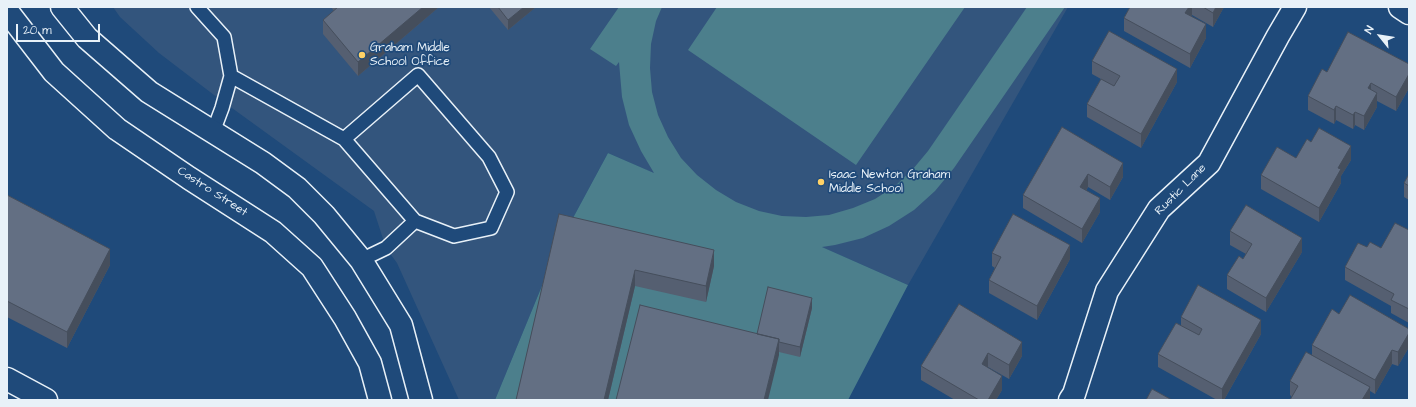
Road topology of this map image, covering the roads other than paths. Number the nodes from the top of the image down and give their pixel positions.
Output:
1 (62, 7) edge
2 (197, 7) edge
3 (1296, 7) edge
4 (1400, 7) edge
5 (7, 11) edge
6 (1409, 12) edge
7 (232, 76) junction
8 (213, 132) junction
9 (344, 139) junction
10 (416, 221) junction
11 (361, 260) junction
12 (7, 379) edge
13 (46, 400) edge
14 (380, 400) edge
15 (421, 400) edge
16 (1070, 400) edge

1 - 8 street
2 - 7 lane
3 - 16 street, Rustic Lane
4 - 6 street
5 - 14 street, Castro Street
7 - 8 lane
7 - 9 lane
8 - 11 street
9 - 10 lane
9 - 10 lane
10 - 11 lane
11 - 15 street
12 - 13 street

